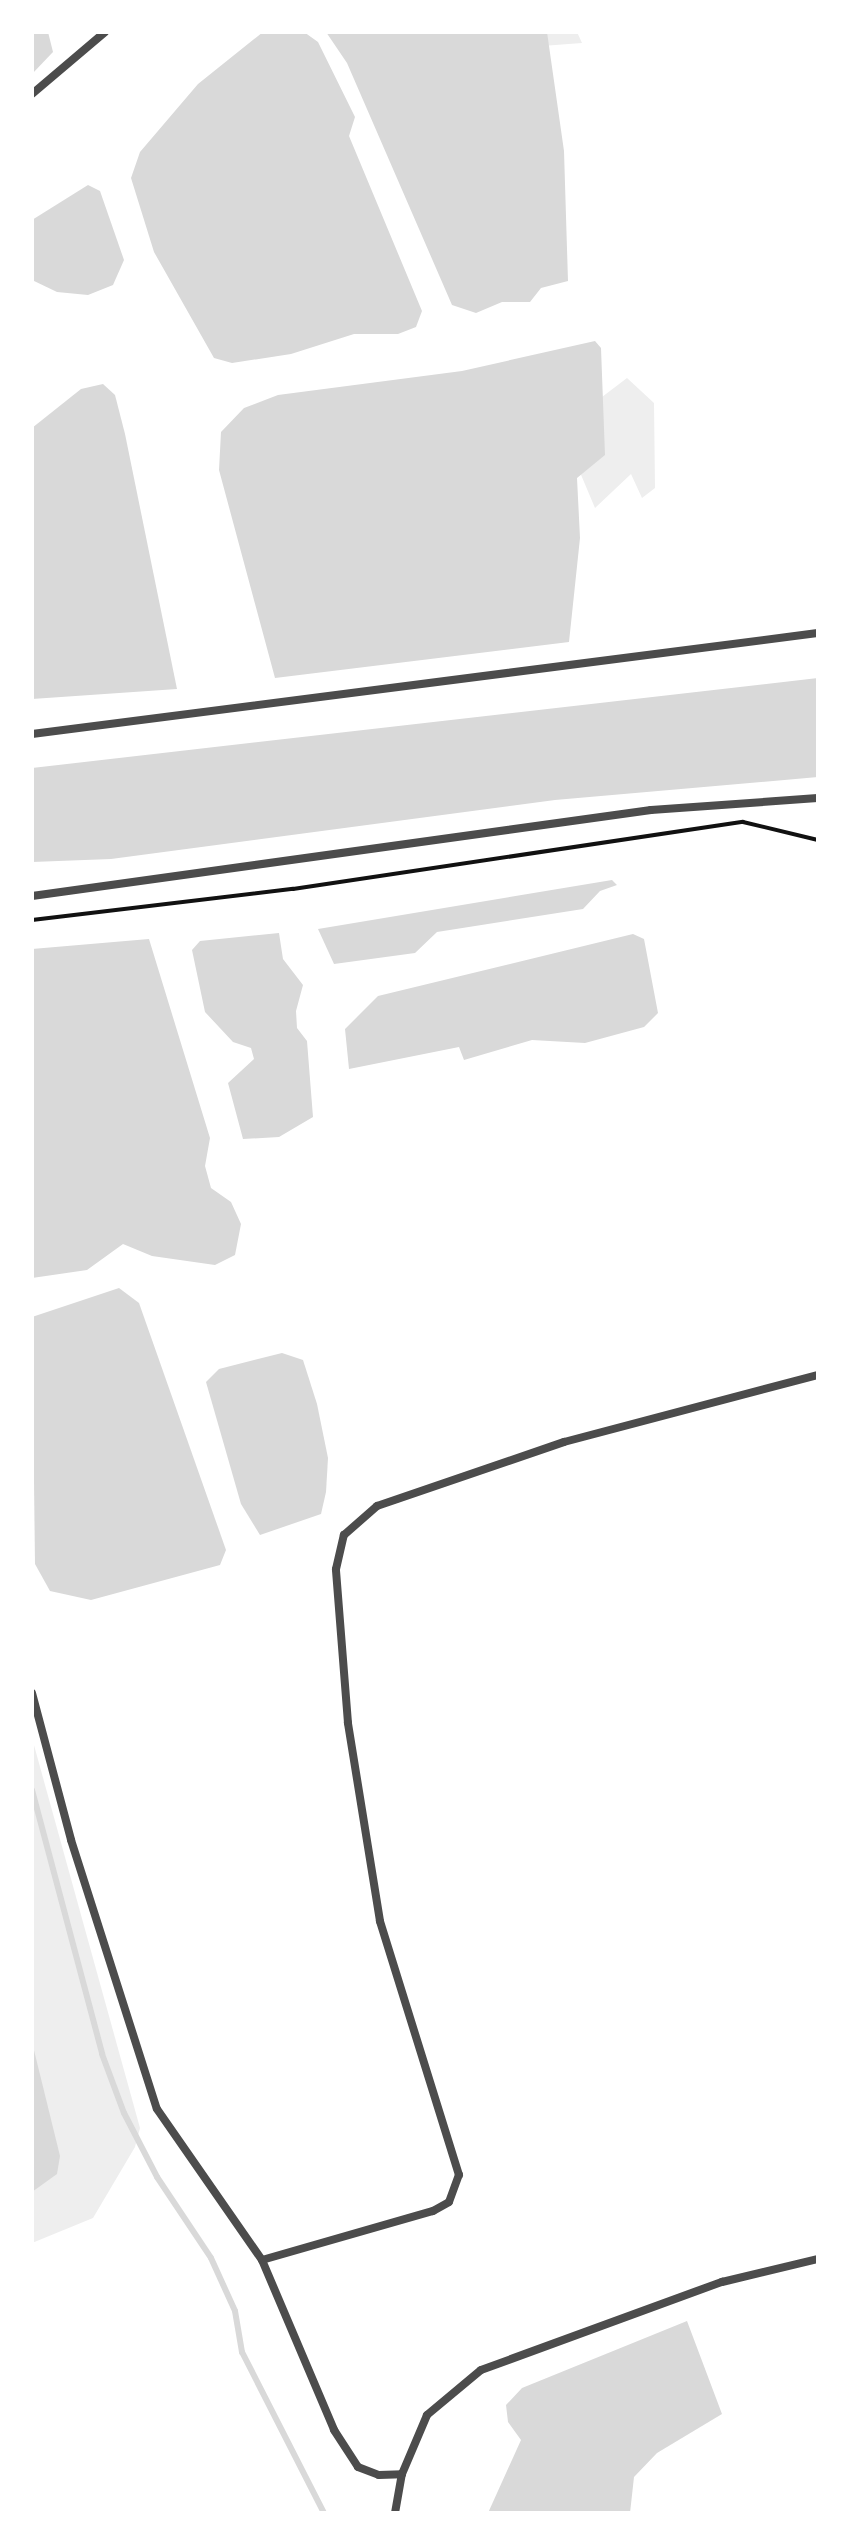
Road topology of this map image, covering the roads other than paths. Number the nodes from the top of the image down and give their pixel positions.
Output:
1 (105, 32) edge
2 (32, 94) edge
3 (818, 633) edge
4 (32, 734) edge
5 (818, 798) edge
6 (32, 896) edge
7 (818, 1375) edge
8 (32, 1693) edge
9 (818, 2259) edge
10 (262, 2260) junction
11 (402, 2474) junction
12 (395, 2513) edge

1 - 2 street
3 - 4 street
5 - 6 street
7 - 10 street
8 - 10 street
9 - 11 street
10 - 11 street
11 - 12 street

